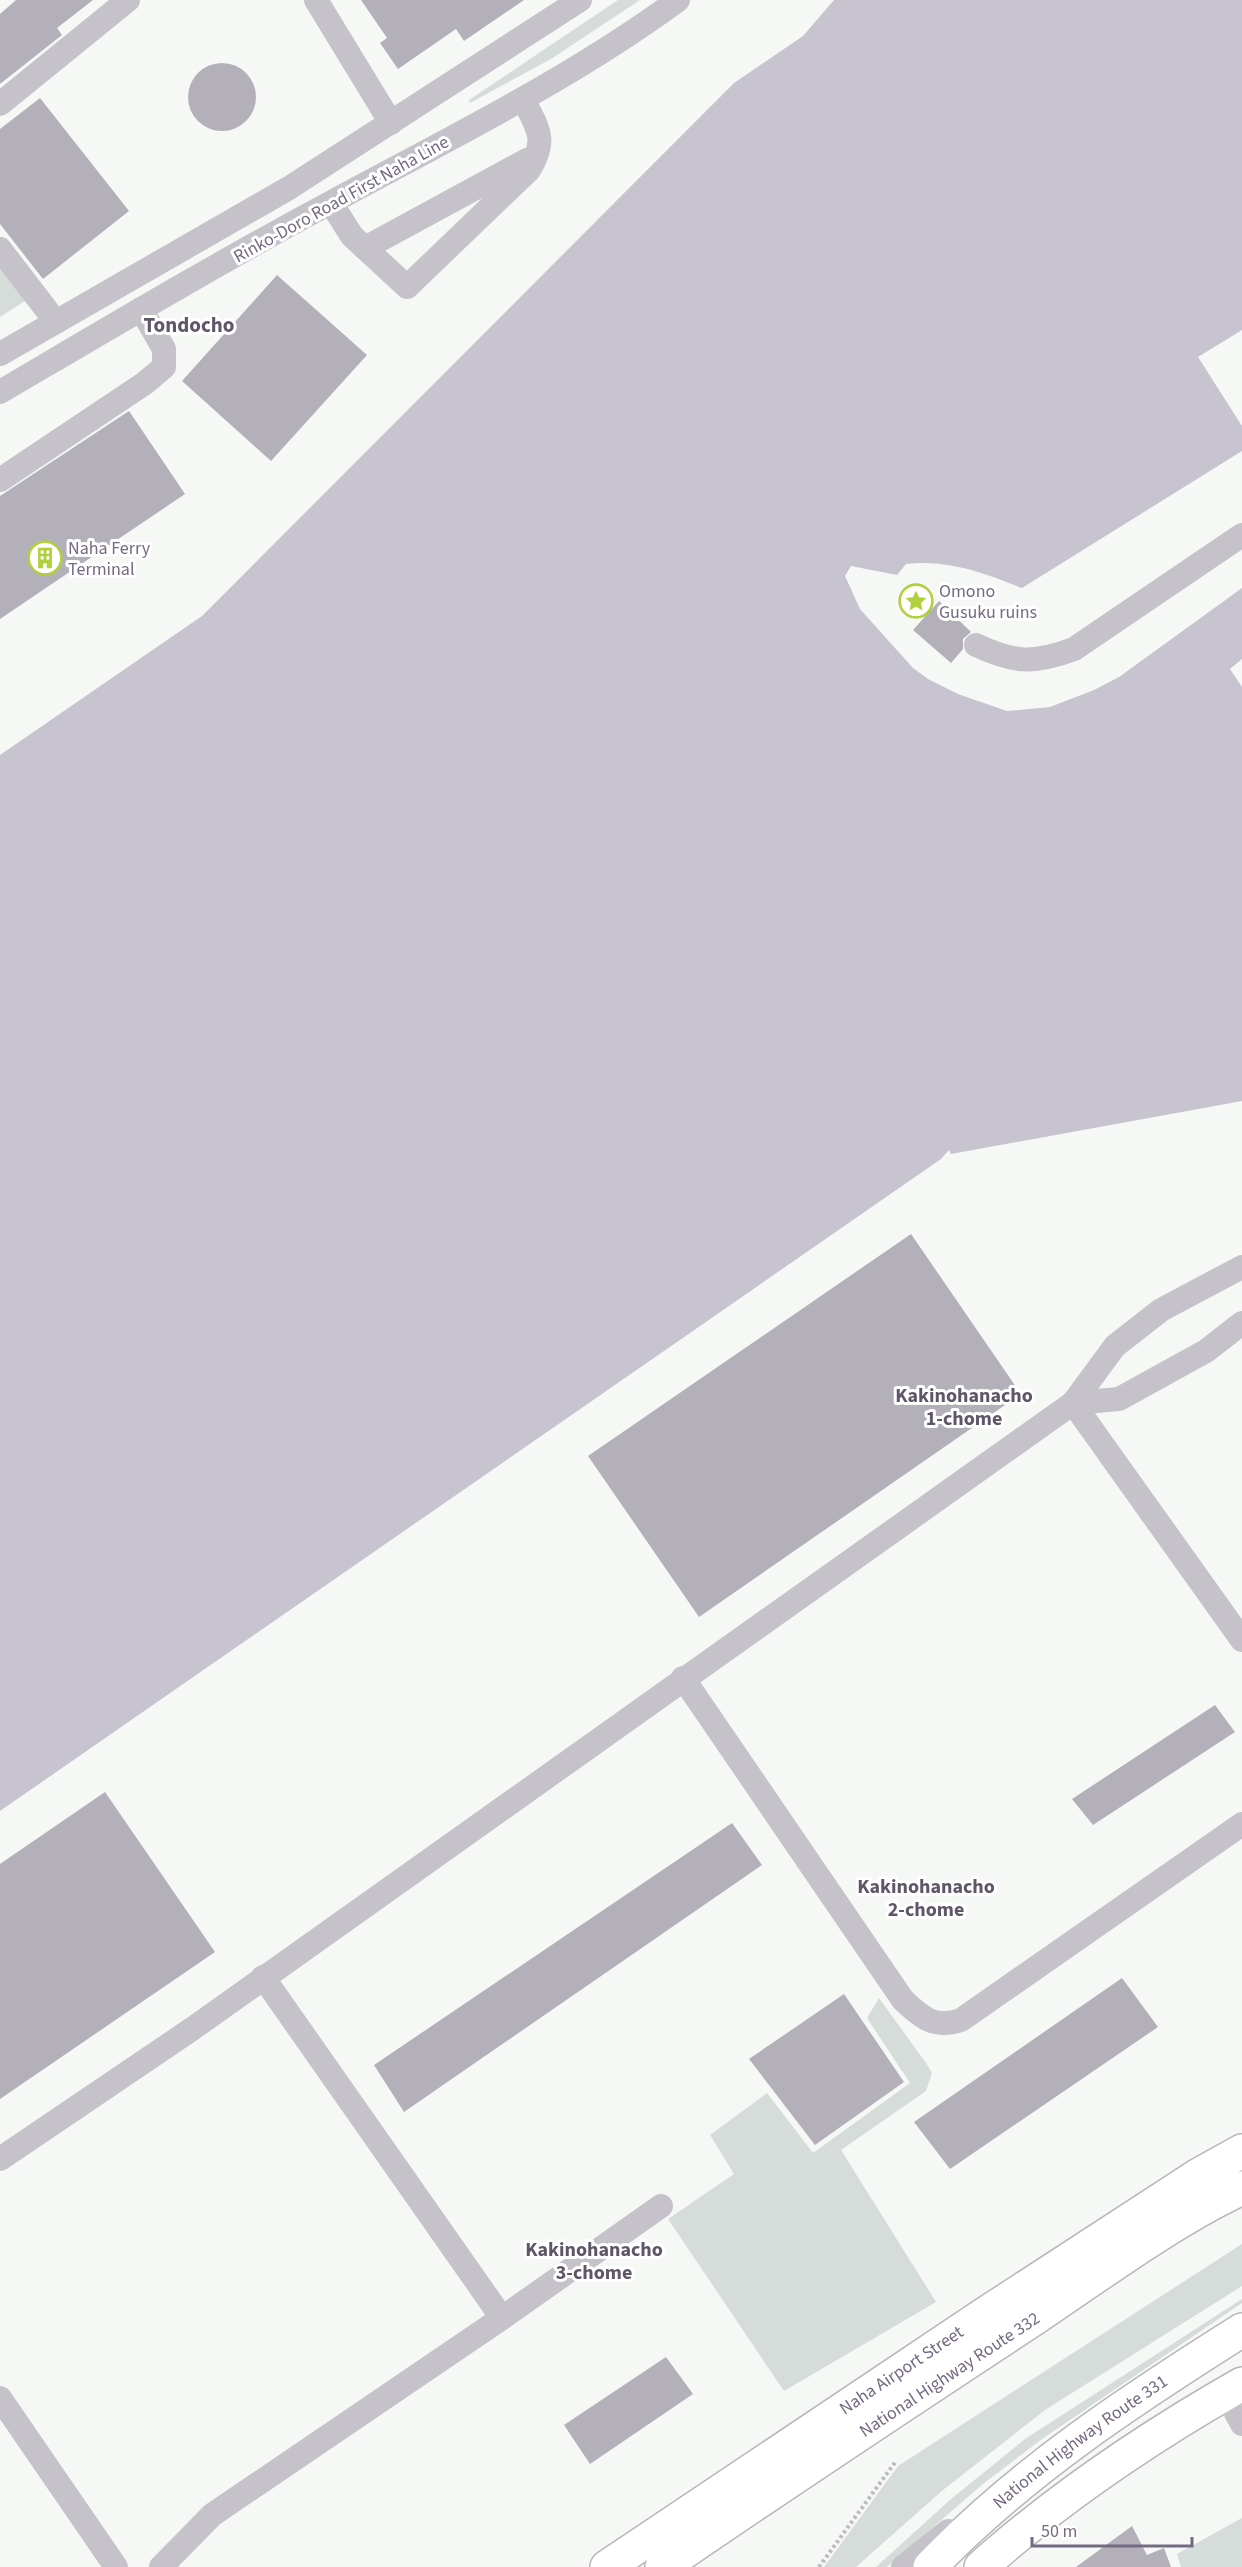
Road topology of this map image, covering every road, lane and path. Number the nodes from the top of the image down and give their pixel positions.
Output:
1 (128, 0) edge
2 (316, 0) edge
3 (580, 0) edge
4 (678, 0) edge
5 (524, 99) junction
6 (0, 104) edge
7 (391, 123) junction
8 (540, 153) junction
9 (331, 203) junction
10 (365, 248) junction
11 (0, 249) edge
12 (141, 309) junction
13 (56, 322) junction
14 (0, 354) edge
15 (0, 392) edge
16 (0, 480) edge
17 (1242, 535) edge
18 (976, 645) dead end
19 (1242, 1267) edge
20 (1242, 1323) edge
21 (1073, 1403) junction
22 (1242, 1640) edge
23 (683, 1678) junction
24 (1242, 1824) edge
25 (263, 1977) junction
26 (1242, 2151) edge
27 (0, 2159) edge
28 (1242, 2159) edge
29 (1197, 2176) junction
30 (1242, 2188) edge
31 (661, 2206) dead end
32 (1242, 2213) edge
33 (502, 2318) junction
34 (1242, 2321) edge
35 (1242, 2330) edge
36 (1191, 2362) junction
37 (0, 2398) edge
38 (1241, 2408) edge
39 (896, 2461) dead end
40 (1037, 2470) junction
41 (164, 2566) edge
42 (116, 2567) edge
43 (607, 2567) edge
44 (662, 2567) edge
45 (680, 2567) edge
46 (819, 2567) edge
47 (903, 2567) edge
48 (930, 2567) edge
49 (981, 2567) edge
50 (1014, 2567) edge

1 - 6 street
2 - 7 street
3 - 7 street, Rinko-Doro Road First Naha Line
4 - 5 street, Rinko-Doro Road First Naha Line
5 - 8 street
5 - 9 street, Rinko-Doro Road First Naha Line
7 - 13 street, Rinko-Doro Road First Naha Line
8 - 10 street
8 - 10 street
9 - 10 street
9 - 12 street, Rinko-Doro Road First Naha Line
11 - 13 street
12 - 15 street, Rinko-Doro Road First Naha Line
12 - 16 street
13 - 14 street, Rinko-Doro Road First Naha Line
17 - 18 street
19 - 21 street
20 - 21 street
21 - 22 street
21 - 23 street
23 - 24 street
23 - 25 street
25 - 27 street
25 - 33 street
26 - 29 highway
28 - 29 highway
29 - 43 highway, Naha Airport Street
30 - 44 highway, National Highway Route 332
31 - 33 street
32 - 45 highway, National Highway Route 332
33 - 41 street
34 - 36 highway
35 - 36 highway, National Highway Route 331
36 - 40 highway, National Highway Route 331
37 - 42 street
38 - 49 highway, National Highway Route 331
38 - 50 highway, National Highway Route 331
39 - 46 path
40 - 47 street
40 - 48 highway, National Highway Route 331

